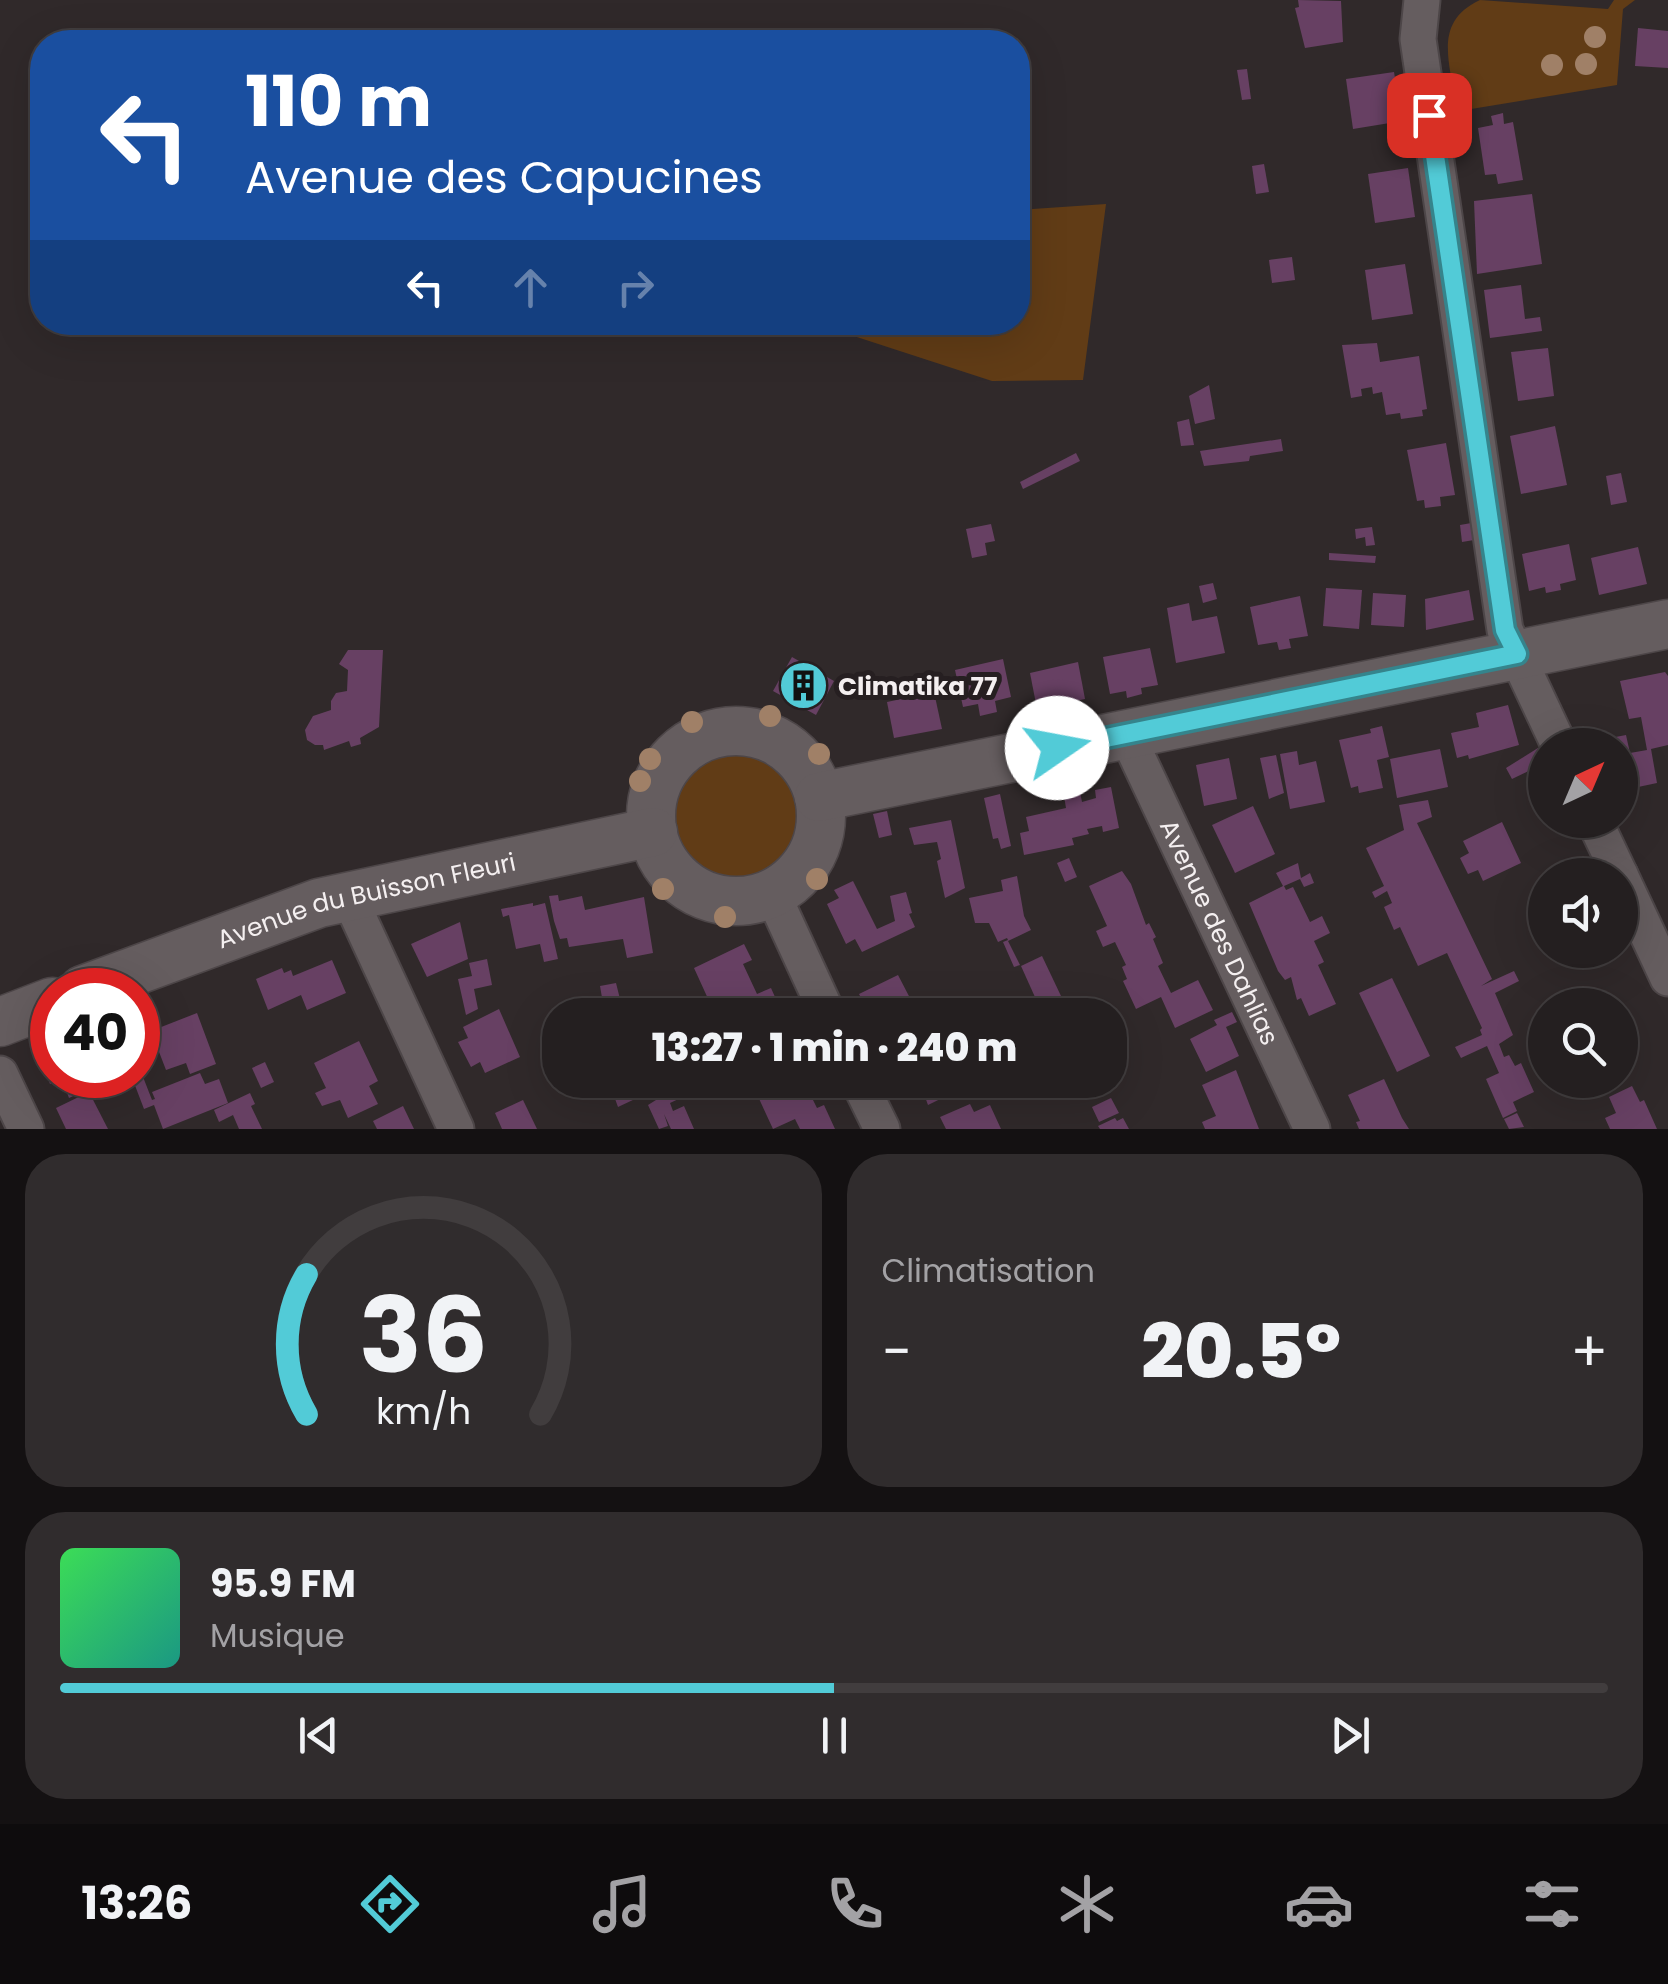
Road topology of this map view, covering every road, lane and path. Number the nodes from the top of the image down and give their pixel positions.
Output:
1 (1422, 0) edge
2 (1668, 624) edge
3 (1517, 654) junction
4 (1551, 728) edge
5 (1126, 734) junction
6 (819, 798) junction
7 (652, 832) junction
8 (772, 893) junction
9 (349, 897) junction
10 (1638, 914) edge
11 (143, 968) edge
12 (1668, 978) edge
13 (820, 998) edge
14 (30, 1010) edge
15 (0, 1022) edge
16 (0, 1074) edge
17 (867, 1098) edge
18 (26, 1129) edge
19 (456, 1129) edge
20 (882, 1129) edge
21 (1312, 1129) edge

1 - 3 street
2 - 3 street
3 - 4 street
3 - 5 street
5 - 6 street
5 - 21 street, Avenue des Dahlias
6 - 7 street
6 - 8 street
7 - 8 street
7 - 9 street, Avenue du Buisson Fleuri
8 - 13 street
9 - 11 street, Avenue du Buisson Fleuri
9 - 19 street
10 - 12 street
14 - 15 street
16 - 18 street
17 - 20 street

